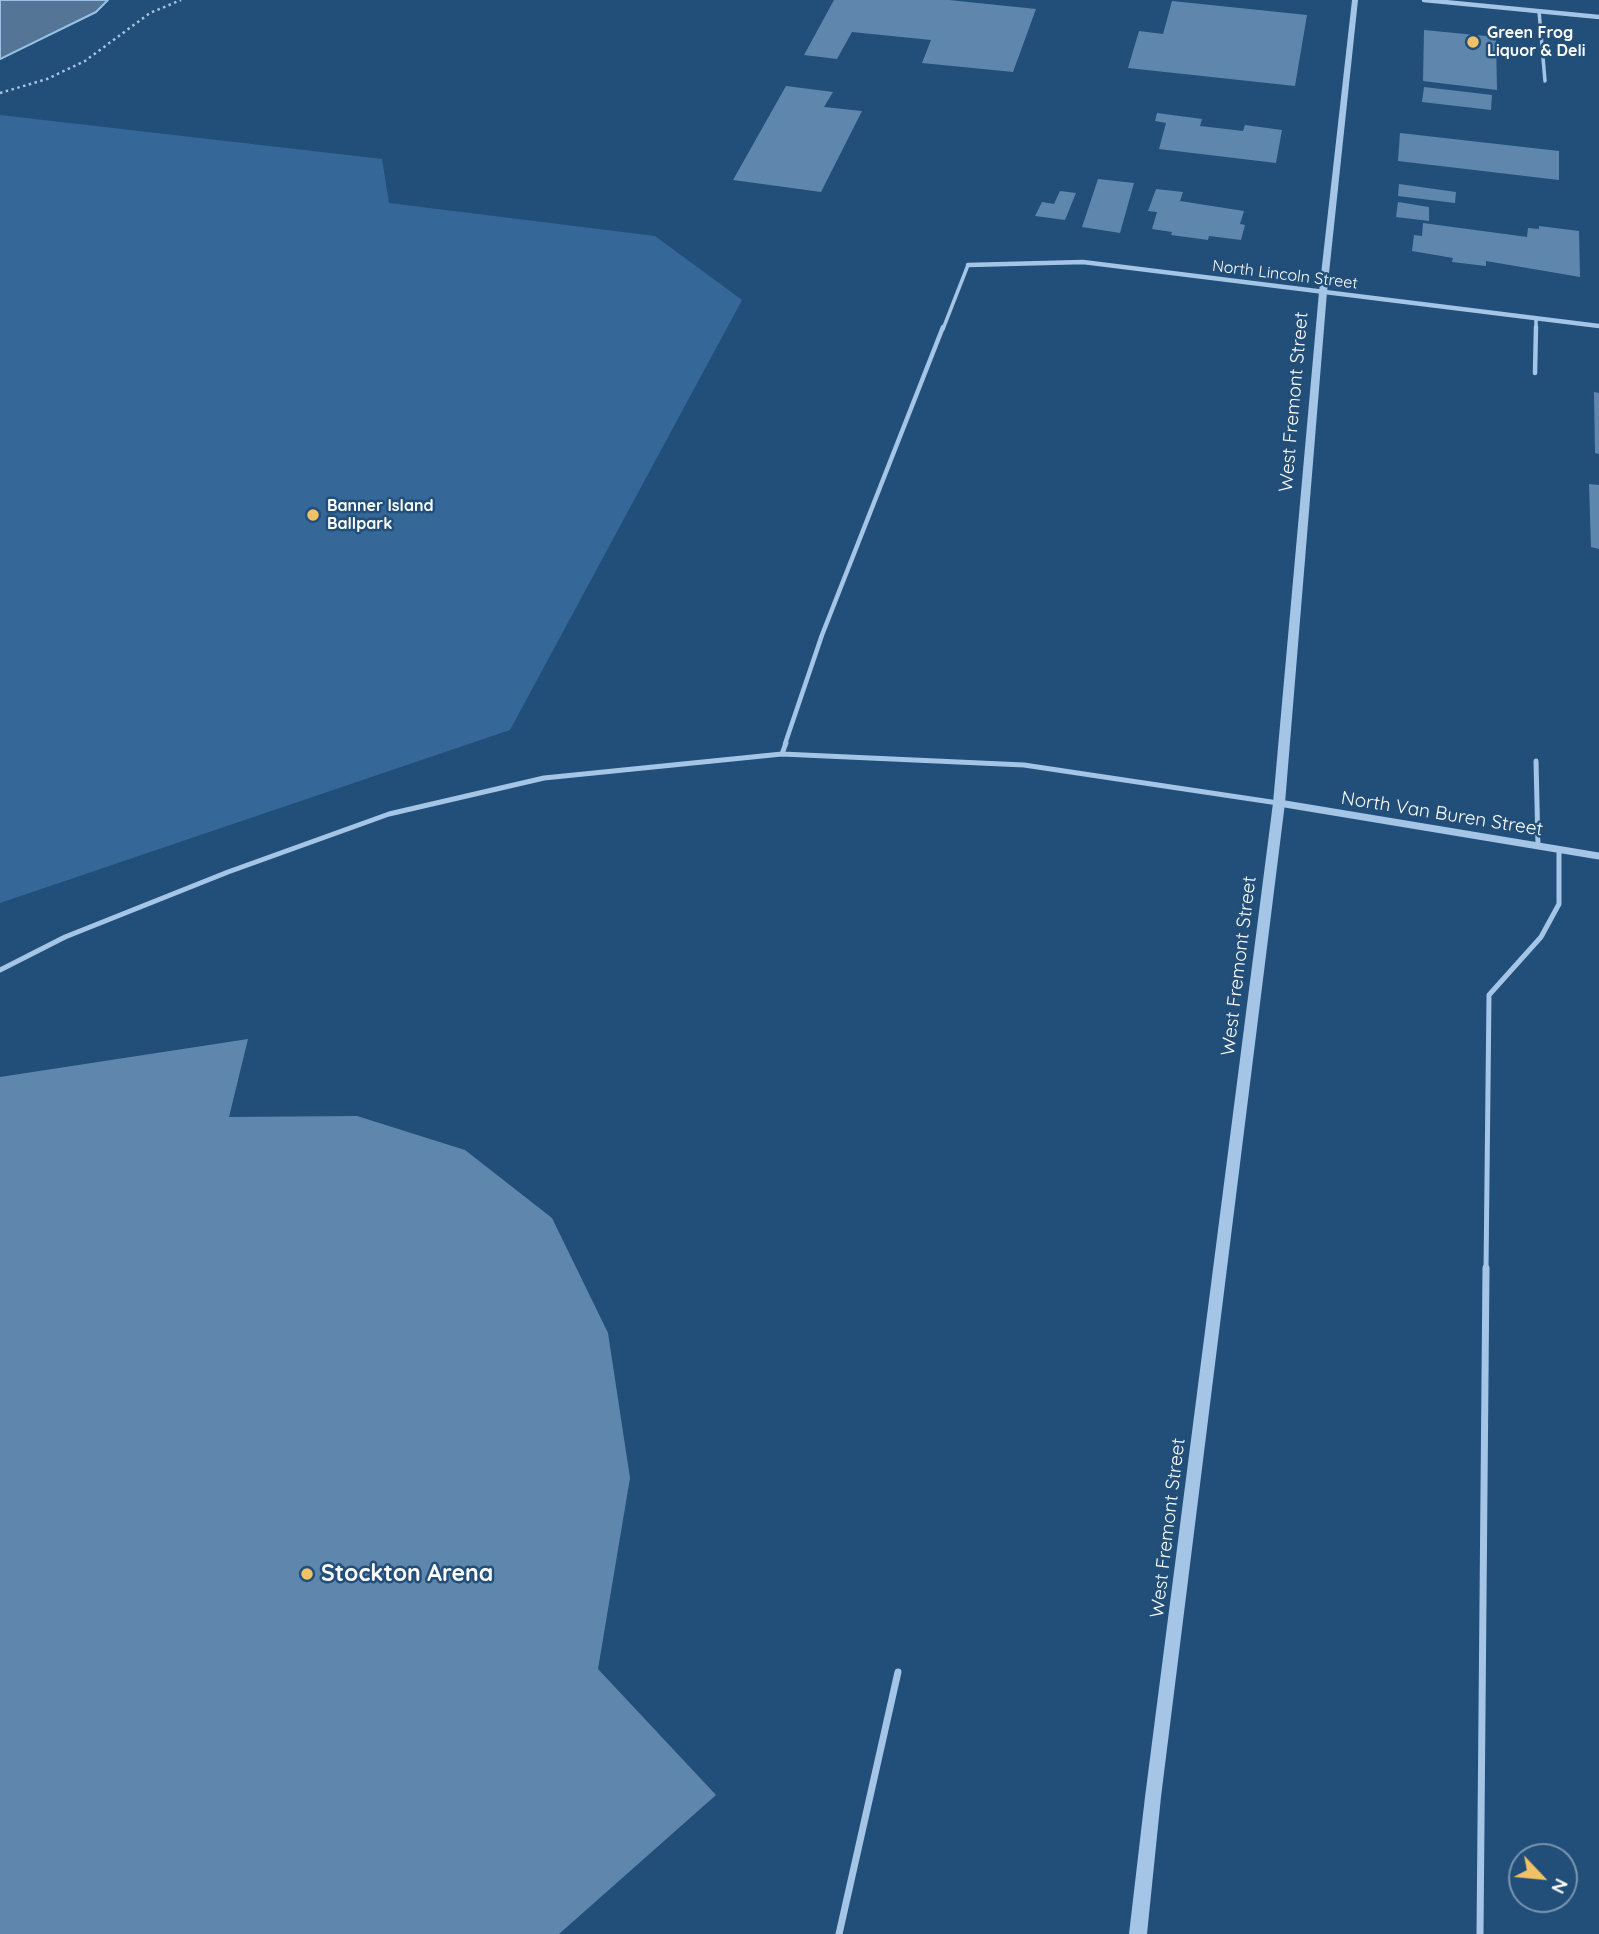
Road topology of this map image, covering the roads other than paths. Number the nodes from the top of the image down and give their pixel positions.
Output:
1 (1355, 0) edge
2 (1424, 0) edge
3 (1539, 11) junction
4 (1599, 17) edge
5 (1545, 81) dead end
6 (968, 265) joint
7 (1323, 292) junction
8 (1536, 317) junction
9 (1599, 326) edge
10 (1535, 373) dead end
11 (782, 754) junction
12 (1536, 761) dead end
13 (1279, 803) junction
14 (1538, 846) junction
15 (1559, 849) junction
16 (1599, 856) edge
17 (0, 970) edge
18 (898, 1672) dead end
19 (839, 1934) edge
20 (1138, 1934) edge
21 (1480, 1934) edge

1 - 7 street, West Fremont Street
2 - 3 street
3 - 4 street
3 - 5 lane
6 - 7 street, North Lincoln Street
6 - 11 lane
7 - 8 street, North Lincoln Street
7 - 13 street, West Fremont Street
8 - 9 street, North Lincoln Street
8 - 10 lane
11 - 13 lane
11 - 17 lane
12 - 14 lane
13 - 14 street, North Van Buren Street
13 - 20 street, West Fremont Street
14 - 15 street, North Van Buren Street
15 - 16 street, North Van Buren Street
15 - 21 lane
18 - 19 lane

